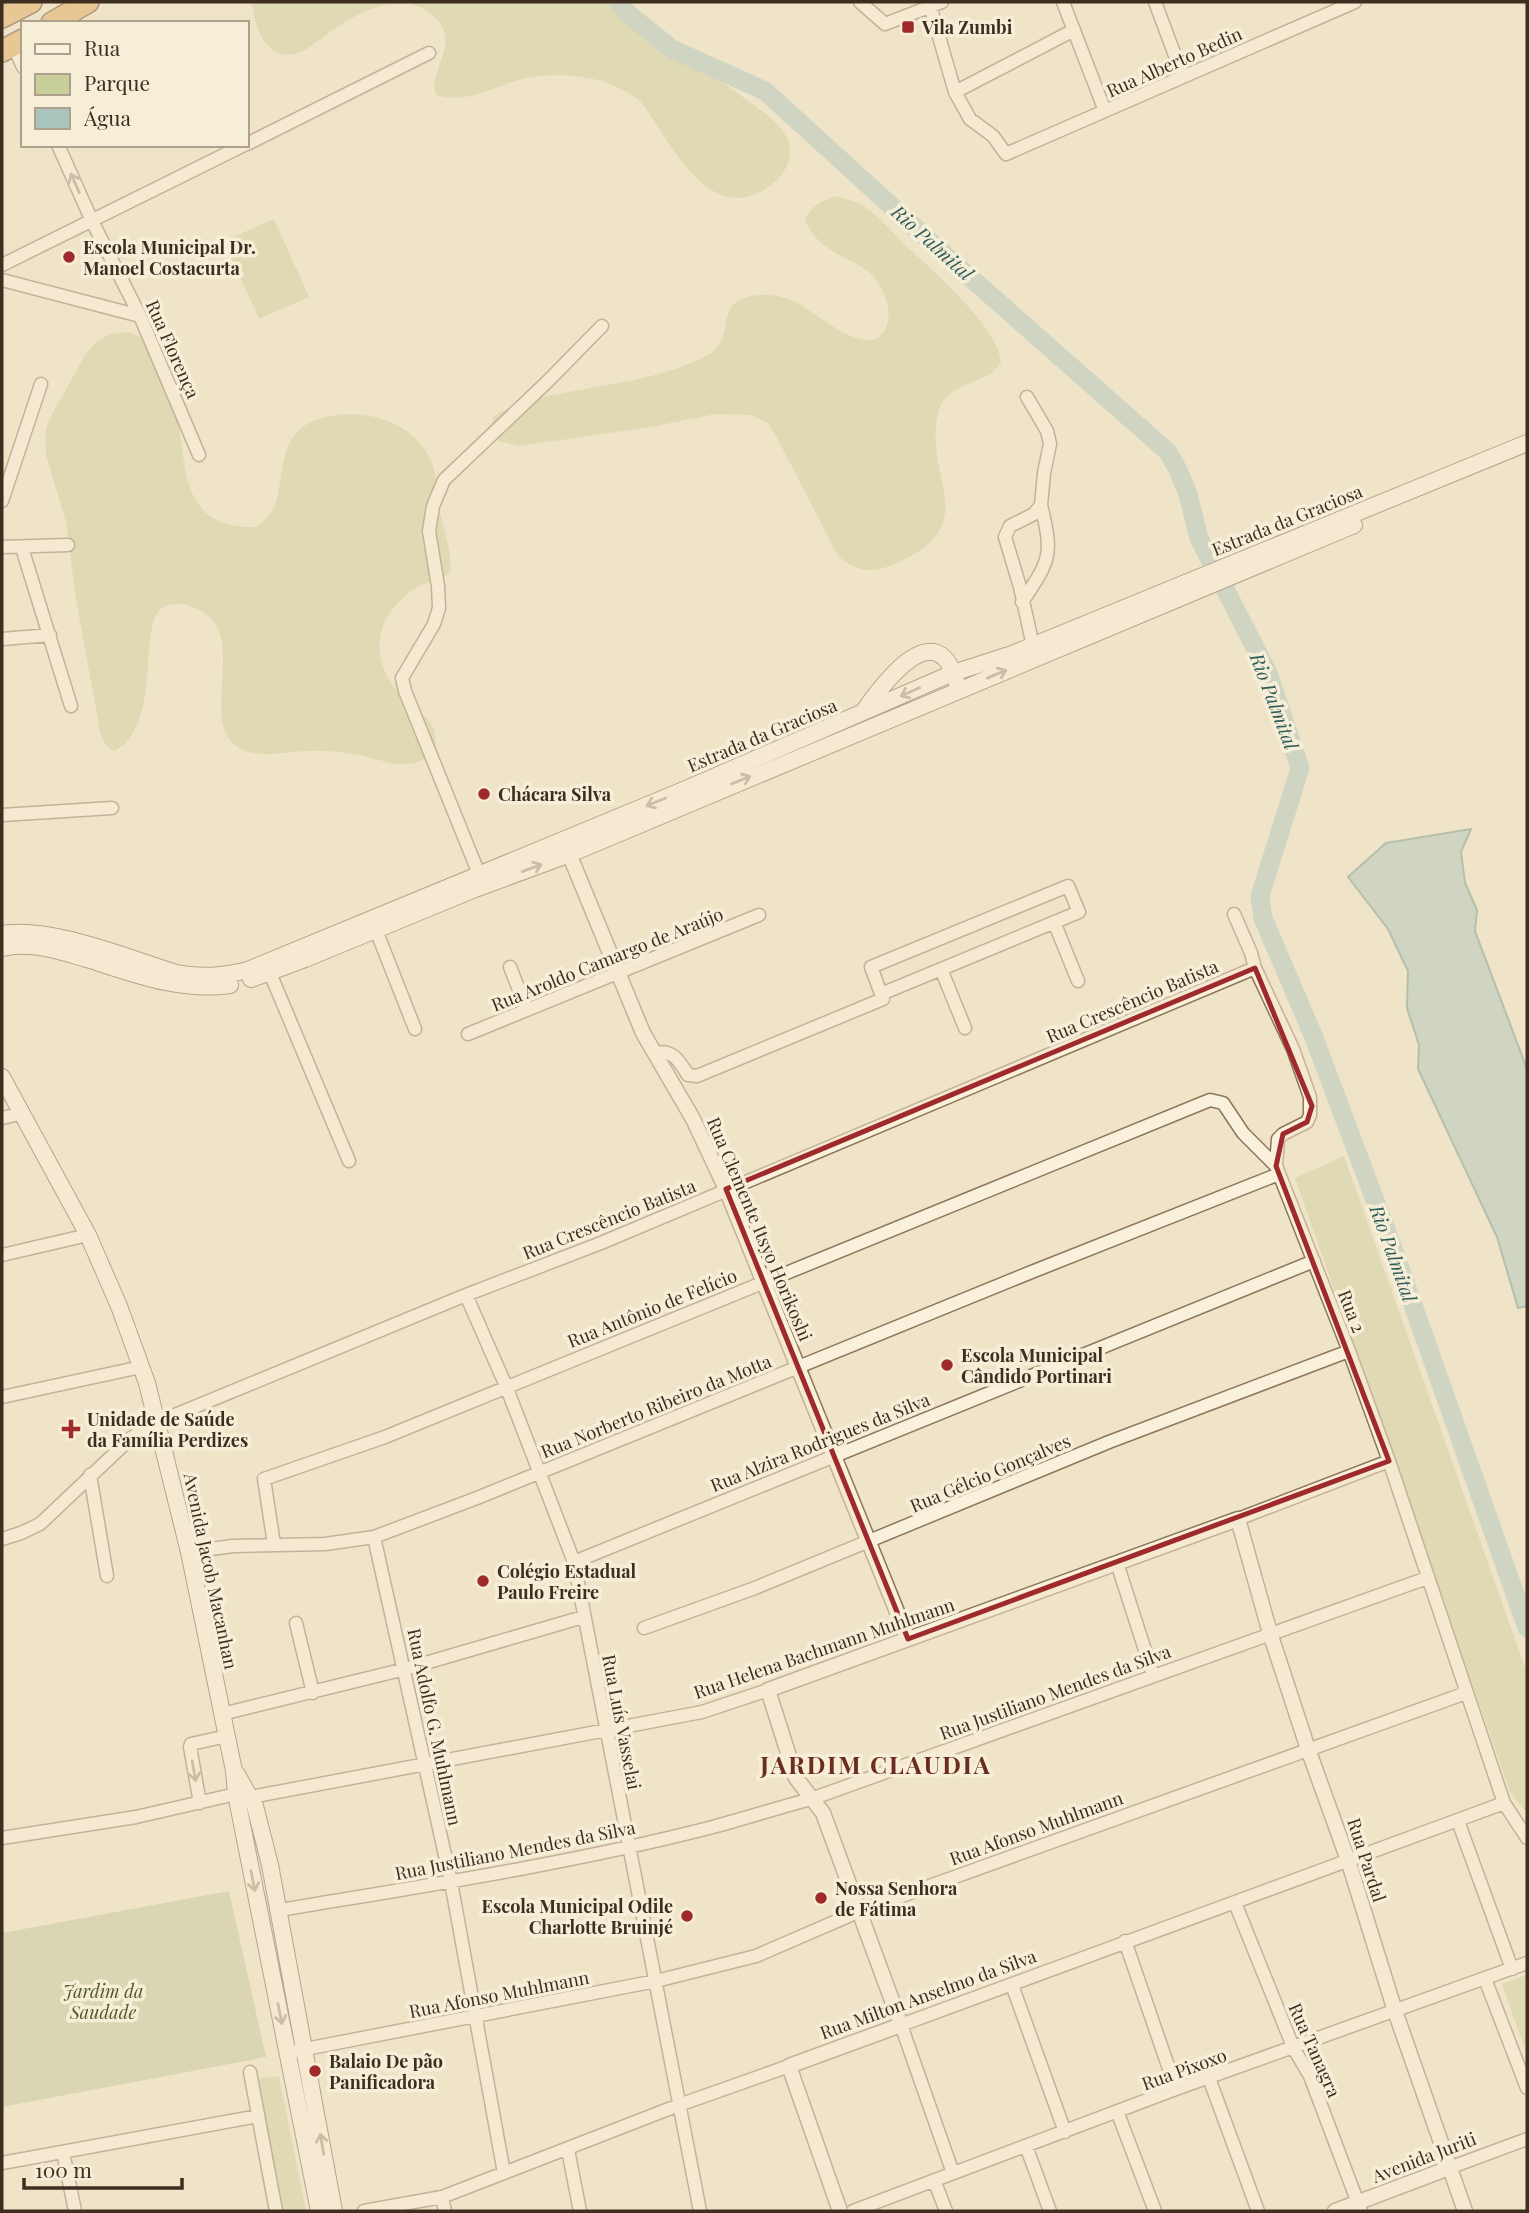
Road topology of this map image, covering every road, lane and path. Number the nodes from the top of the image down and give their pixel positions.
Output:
1 (31, 2) edge
2 (88, 2) edge
3 (860, 2) edge
4 (1063, 2) edge
5 (1155, 2) edge
6 (1355, 2) edge
7 (934, 4) edge
8 (2, 17) edge
9 (55, 21) edge
10 (1074, 30) junction
11 (12, 45) edge
12 (429, 53) dead end
13 (21, 63) edge
14 (1183, 77) junction
15 (955, 92) junction
16 (1105, 111) junction
17 (248, 144) edge
18 (59, 147) edge
19 (241, 147) edge
20 (92, 220) junction
21 (2, 265) edge
22 (2, 281) edge
23 (140, 316) junction
24 (602, 326) dead end
25 (41, 384) dead end
26 (1027, 397) dead end
27 (1527, 443) edge
28 (1527, 453) edge
29 (199, 454) dead end
30 (2, 500) edge
31 (1041, 505) junction
32 (68, 545) dead end
33 (2, 547) edge
34 (22, 548) junction
35 (1241, 566) junction
36 (1203, 581) junction
37 (1022, 601) junction
38 (50, 635) junction
39 (2, 639) edge
40 (1033, 646) junction
41 (953, 673) junction
42 (958, 690) junction
43 (71, 706) dead end
44 (862, 713) junction
45 (112, 808) dead end
46 (2, 815) edge
47 (567, 847) junction
48 (479, 874) junction
49 (1234, 914) dead end
50 (760, 915) dead end
51 (1054, 922) junction
52 (376, 930) junction
53 (2, 934) edge
54 (2, 948) edge
55 (510, 967) dead end
56 (1255, 968) junction
57 (941, 969) junction
58 (270, 973) junction
59 (620, 973) junction
60 (1078, 981) dead end
61 (881, 994) junction
62 (527, 1010) junction
63 (415, 1028) dead end
64 (965, 1028) dead end
65 (468, 1034) dead end
66 (655, 1054) junction
67 (2, 1077) edge
68 (23, 1113) junction
69 (2, 1118) edge
70 (349, 1161) dead end
71 (1278, 1170) junction
72 (726, 1189) junction
73 (88, 1236) junction
74 (2, 1255) edge
75 (1314, 1261) junction
76 (764, 1282) junction
77 (467, 1295) junction
78 (1349, 1351) junction
79 (141, 1367) junction
80 (797, 1368) junction
81 (506, 1386) junction
82 (2, 1397) edge
83 (158, 1422) junction
84 (834, 1456) junction
85 (1389, 1461) junction
86 (540, 1471) junction
87 (90, 1475) junction
88 (1238, 1519) junction
89 (374, 1537) junction
90 (2, 1539) edge
91 (868, 1543) junction
92 (274, 1544) junction
93 (189, 1552) junction
94 (574, 1562) junction
95 (1117, 1563) junction
96 (107, 1576) dead end
97 (1427, 1577) junction
98 (583, 1617) junction
99 (296, 1623) dead end
100 (645, 1628) dead end
101 (1270, 1633) junction
102 (908, 1639) junction
103 (405, 1669) junction
104 (1153, 1675) junction
105 (768, 1690) junction
106 (1466, 1692) junction
107 (313, 1693) junction
108 (222, 1714) junction
109 (607, 1731) junction
110 (227, 1736) junction
111 (1308, 1749) junction
112 (426, 1764) junction
113 (244, 1796) junction
114 (811, 1798) junction
115 (200, 1803) junction
116 (1504, 1803) junction
117 (1458, 1821) junction
118 (2, 1838) edge
119 (1527, 1838) edge
120 (628, 1846) junction
121 (1348, 1860) junction
122 (451, 1882) junction
123 (1235, 1903) junction
124 (280, 1910) junction
125 (860, 1911) junction
126 (1125, 1941) junction
127 (1527, 1963) edge
128 (1512, 1969) junction
129 (1485, 1979) junction
130 (656, 1982) junction
131 (1012, 1985) junction
132 (1395, 2011) junction
133 (476, 2017) junction
134 (901, 2025) junction
135 (305, 2049) junction
136 (1294, 2049) junction
137 (287, 2053) junction
138 (789, 2066) junction
139 (250, 2072) dead end
140 (1209, 2078) junction
141 (1527, 2088) edge
142 (1176, 2089) junction
143 (679, 2105) junction
144 (1117, 2111) junction
145 (258, 2116) junction
146 (1065, 2132) junction
147 (1527, 2139) edge
148 (1026, 2146) junction
149 (568, 2150) junction
150 (63, 2152) junction
151 (2, 2163) edge
152 (1449, 2168) junction
153 (504, 2173) junction
154 (953, 2173) junction
155 (934, 2180) junction
156 (442, 2197) junction
157 (1359, 2207) edge
158 (75, 2211) edge
159 (276, 2211) edge
160 (319, 2211) edge
161 (334, 2211) edge
162 (364, 2211) edge
163 (445, 2211) edge
164 (580, 2211) edge
165 (700, 2211) edge
166 (840, 2211) edge
167 (853, 2211) edge
168 (946, 2211) edge
169 (1050, 2211) edge
170 (1154, 2211) edge
171 (1258, 2211) edge
172 (1335, 2211) edge
173 (1465, 2211) edge

1 - 8 highway
2 - 9 highway
3 - 7 street
4 - 10 street
5 - 14 street
6 - 14 street, Rua Alberto Bedin
7 - 15 street
10 - 15 street
10 - 16 street
11 - 13 street
12 - 17 street
14 - 16 street, Rua Alberto Bedin
15 - 16 street, Rua Alberto Bedin
20 -> 18 street, Rua Florença
19 - 20 street
20 - 21 street
20 - 23 street, Rua Florença
22 - 23 street
23 - 29 street, Rua Florença
24 - 48 street
25 - 30 street
26 - 31 street
27 - 35 main road, Estrada da Graciosa
28 - 35 main road, Estrada da Graciosa
31 - 37 street
31 - 37 street
32 - 34 street
33 - 34 street
34 - 38 street
35 - 36 main road, Estrada da Graciosa
36 - 40 main road, Estrada da Graciosa
42 -> 36 main road, Estrada da Graciosa
37 - 40 street
38 - 39 street
38 - 43 street
40 - 41 main road, Estrada da Graciosa
41 - 42 main road
41 -> 44 main road, Estrada da Graciosa
41 - 44 main road
47 -> 42 main road, Estrada da Graciosa
44 -> 47 main road, Estrada da Graciosa
45 - 46 street
47 - 48 main road, Estrada da Graciosa
52 -> 47 main road, Estrada da Graciosa
47 - 59 street, Rua Clemente Itsyo Horikoshi
48 - 53 main road, Estrada da Graciosa
49 - 56 street
50 - 59 street, Rua Aroldo Camargo de Araújo
51 - 57 street
51 - 60 street
51 - 61 street
52 - 58 main road, Estrada da Graciosa
52 - 63 street
54 - 58 main road, Estrada da Graciosa
55 - 62 street
56 - 71 street
56 - 72 street, Rua Crescêncio Batista
57 - 61 street
57 - 64 street
58 - 70 street
59 - 62 street, Rua Aroldo Camargo de Araújo
59 - 66 street, Rua Clemente Itsyo Horikoshi
61 - 66 street
62 - 65 street, Rua Aroldo Camargo de Araújo
66 - 72 street, Rua Clemente Itsyo Horikoshi
67 - 68 main road, Avenida Jacob Macanhan
68 - 69 street
68 - 73 main road, Avenida Jacob Macanhan
71 - 75 street, Rua 2
71 - 76 street, Rua Antônio de Felício
71 - 80 street, Rua Norberto Ribeiro da Motta
72 - 76 street, Rua Clemente Itsyo Horikoshi
72 - 77 street, Rua Crescêncio Batista
73 - 74 street
73 - 79 main road, Avenida Jacob Macanhan
75 - 78 street, Rua 2
75 - 84 street, Rua Alzira Rodrigues da Silva
76 - 80 street, Rua Clemente Itsyo Horikoshi
76 - 81 street, Rua Antônio de Felício
77 - 81 street, Rua Luís Vasselai
77 - 83 street, Rua Crescêncio Batista
78 - 85 street, Rua 2
78 - 91 street, Rua Gélcio Gonçalves
79 - 82 street
79 - 83 main road, Avenida Jacob Macanhan
80 - 84 street, Rua Clemente Itsyo Horikoshi
80 - 86 street, Rua Norberto Ribeiro da Motta
81 - 86 street, Rua Luís Vasselai
81 - 92 street, Rua Antônio de Felício
83 - 87 street, Rua Crescêncio Batista
83 - 93 main road, Avenida Jacob Macanhan
84 - 91 street, Rua Clemente Itsyo Horikoshi
84 - 94 street, Rua Alzira Rodrigues da Silva
85 - 88 street, Rua Helena Bachmann Muhlmann
85 - 97 street, Rua 2
86 - 89 street, Rua Norberto Ribeiro da Motta
86 - 94 street, Rua Luís Vasselai
87 - 90 street, Rua Crescêncio Batista
87 - 96 street
88 - 95 street, Rua Helena Bachmann Muhlmann
88 - 101 street, Rua Pardal
89 - 92 street, Rua Norberto Ribeiro da Motta
89 - 103 street, Rua Adolfo G. Muhlmann
91 - 100 street, Rua Gélcio Gonçalves
91 - 102 street, Rua Clemente Itsyo Horikoshi
92 - 93 street, Rua Norberto Ribeiro da Motta
93 - 108 main road, Avenida Jacob Macanhan
94 - 98 street, Rua Luís Vasselai
95 - 102 street, Rua Helena Bachmann Muhlmann
95 - 104 street
97 - 101 street, Rua Justiliano Mendes da Silva
97 - 106 street, Rua 2
98 - 103 street
98 - 109 street, Rua Luís Vasselai
99 - 107 street
101 - 104 street, Rua Justiliano Mendes da Silva
101 - 111 street, Rua Pardal
102 - 105 street, Rua Helena Bachmann Muhlmann
103 - 107 street
103 - 112 street, Rua Adolfo G. Muhlmann
104 - 114 street, Rua Justiliano Mendes da Silva
105 - 109 street, Rua Helena Bachmann Muhlmann
105 - 114 street
106 - 111 street, Rua Afonso Muhlmann
106 - 116 street, Rua 2
107 - 108 street
108 - 110 main road, Avenida Jacob Macanhan
109 - 112 street, Rua Helena Bachmann Muhlmann
109 - 120 street, Rua Luís Vasselai
110 - 113 main road, Avenida Jacob Macanhan
110 -> 115 street
111 - 121 street, Rua Pardal
111 - 125 street, Rua Afonso Muhlmann
112 - 113 street, Rua Helena Bachmann Muhlmann
112 - 122 street, Rua Adolfo G. Muhlmann
113 - 115 street, Rua Helena Bachmann Muhlmann
113 - 124 main road, Avenida Jacob Macanhan
113 -> 137 main road
114 - 120 street, Rua Justiliano Mendes da Silva
114 - 125 street
115 - 118 street, Rua Helena Bachmann Muhlmann
116 - 117 street, Rua Milton Anselmo da Silva
116 - 119 street, Rua 2
117 - 121 street, Rua Milton Anselmo da Silva
117 - 128 street
120 - 122 street, Rua Justiliano Mendes da Silva
120 - 130 street, Rua Luís Vasselai
121 - 123 street, Rua Milton Anselmo da Silva
121 - 132 street, Rua Pardal
122 - 124 street, Rua Justiliano Mendes da Silva
122 - 133 street, Rua Adolfo G. Muhlmann
123 - 126 street, Rua Milton Anselmo da Silva
123 - 136 street, Rua Tanagra
124 - 135 main road, Avenida Jacob Macanhan
125 - 130 street, Rua Afonso Muhlmann
125 - 134 street
126 - 131 street, Rua Milton Anselmo da Silva
126 - 142 street
127 - 128 street, Rua Pixoxo
128 - 129 street, Rua Pixoxo
129 - 132 street, Rua Pixoxo
129 - 141 street
130 - 133 street, Rua Afonso Muhlmann
130 - 143 street, Rua Luís Vasselai
131 - 134 street, Rua Milton Anselmo da Silva
131 - 146 street
132 - 136 street, Rua Pixoxo
132 - 152 street, Rua Pardal
133 - 135 street, Rua Afonso Muhlmann
133 - 153 street, Rua Adolfo G. Muhlmann
134 - 138 street, Rua Milton Anselmo da Silva
134 - 154 street
135 - 137 street, Rua Afonso Muhlmann
161 -> 135 main road, Avenida Jacob Macanhan
136 - 140 street, Rua Pixoxo
136 - 157 street, Rua Tanagra
137 - 160 main road
138 - 143 street, Rua Milton Anselmo da Silva
138 - 166 street
139 - 145 street
140 - 142 street, Rua Pixoxo
140 - 171 street
142 - 144 street, Rua Pixoxo
143 - 149 street, Rua Milton Anselmo da Silva
143 - 165 street, Rua Luís Vasselai
144 - 146 street, Rua Pixoxo
144 - 170 street
145 - 150 street
145 - 159 street
146 - 148 street, Rua Pixoxo
147 - 152 street, Avenida Juriti
148 - 154 street, Rua Pixoxo
148 - 169 street
149 - 153 street, Rua Milton Anselmo da Silva
149 - 164 street
150 - 151 street
150 - 158 street
152 - 157 street, Avenida Juriti
152 - 173 street, Rua Pardal
153 - 156 street, Rua Milton Anselmo da Silva
154 - 155 street, Rua Pixoxo
155 - 167 street, Rua Pixoxo
155 - 168 street
156 - 162 street, Rua Milton Anselmo da Silva
156 - 163 street
157 - 172 street, Avenida Juriti

